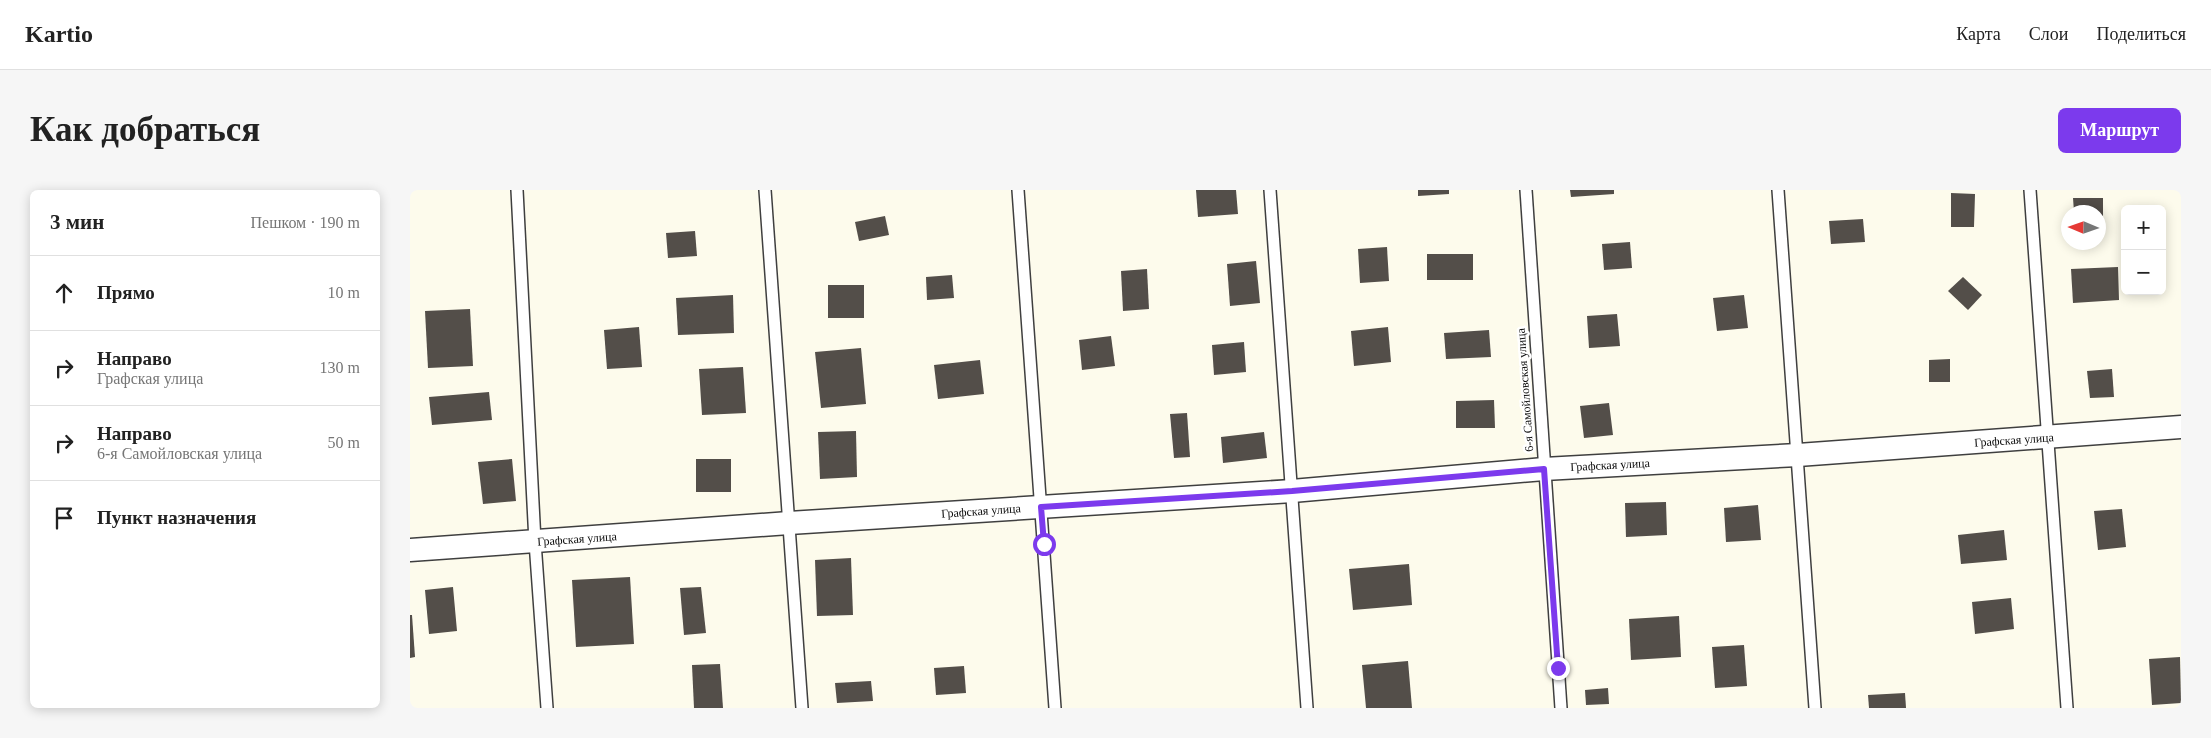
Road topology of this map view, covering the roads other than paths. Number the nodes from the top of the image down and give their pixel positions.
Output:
1 (517, 190) edge
2 (765, 190) edge
3 (1018, 190) edge
4 (1270, 190) edge
5 (1526, 190) edge
6 (1778, 190) edge
7 (2030, 190) edge
8 (2181, 427) edge
9 (2048, 437) junction
10 (1798, 455) junction
11 (1544, 469) junction
12 (1292, 491) junction
13 (1041, 507) junction
14 (789, 523) junction
15 (535, 542) junction
16 (410, 550) edge
17 (547, 708) edge
18 (802, 708) edge
19 (1055, 708) edge
20 (1307, 708) edge
21 (1561, 708) edge
22 (1815, 708) edge
23 (2067, 708) edge

1 - 15 lane
2 - 14 lane
3 - 13 lane
4 - 12 lane
5 - 11 lane, 6-я Самойловская улица
6 - 10 lane
7 - 9 lane
8 - 9 street, Графская улица
9 - 10 street, Графская улица
9 - 23 lane
10 - 11 street, Графская улица
10 - 22 lane
11 - 12 street, Графская улица
11 - 21 lane, 6-я Самойловская улица
12 - 13 street, Графская улица
12 - 20 lane
13 - 14 street, Графская улица
13 - 19 lane
14 - 15 street, Графская улица
14 - 18 lane
15 - 16 street, Графская улица
15 - 17 lane

